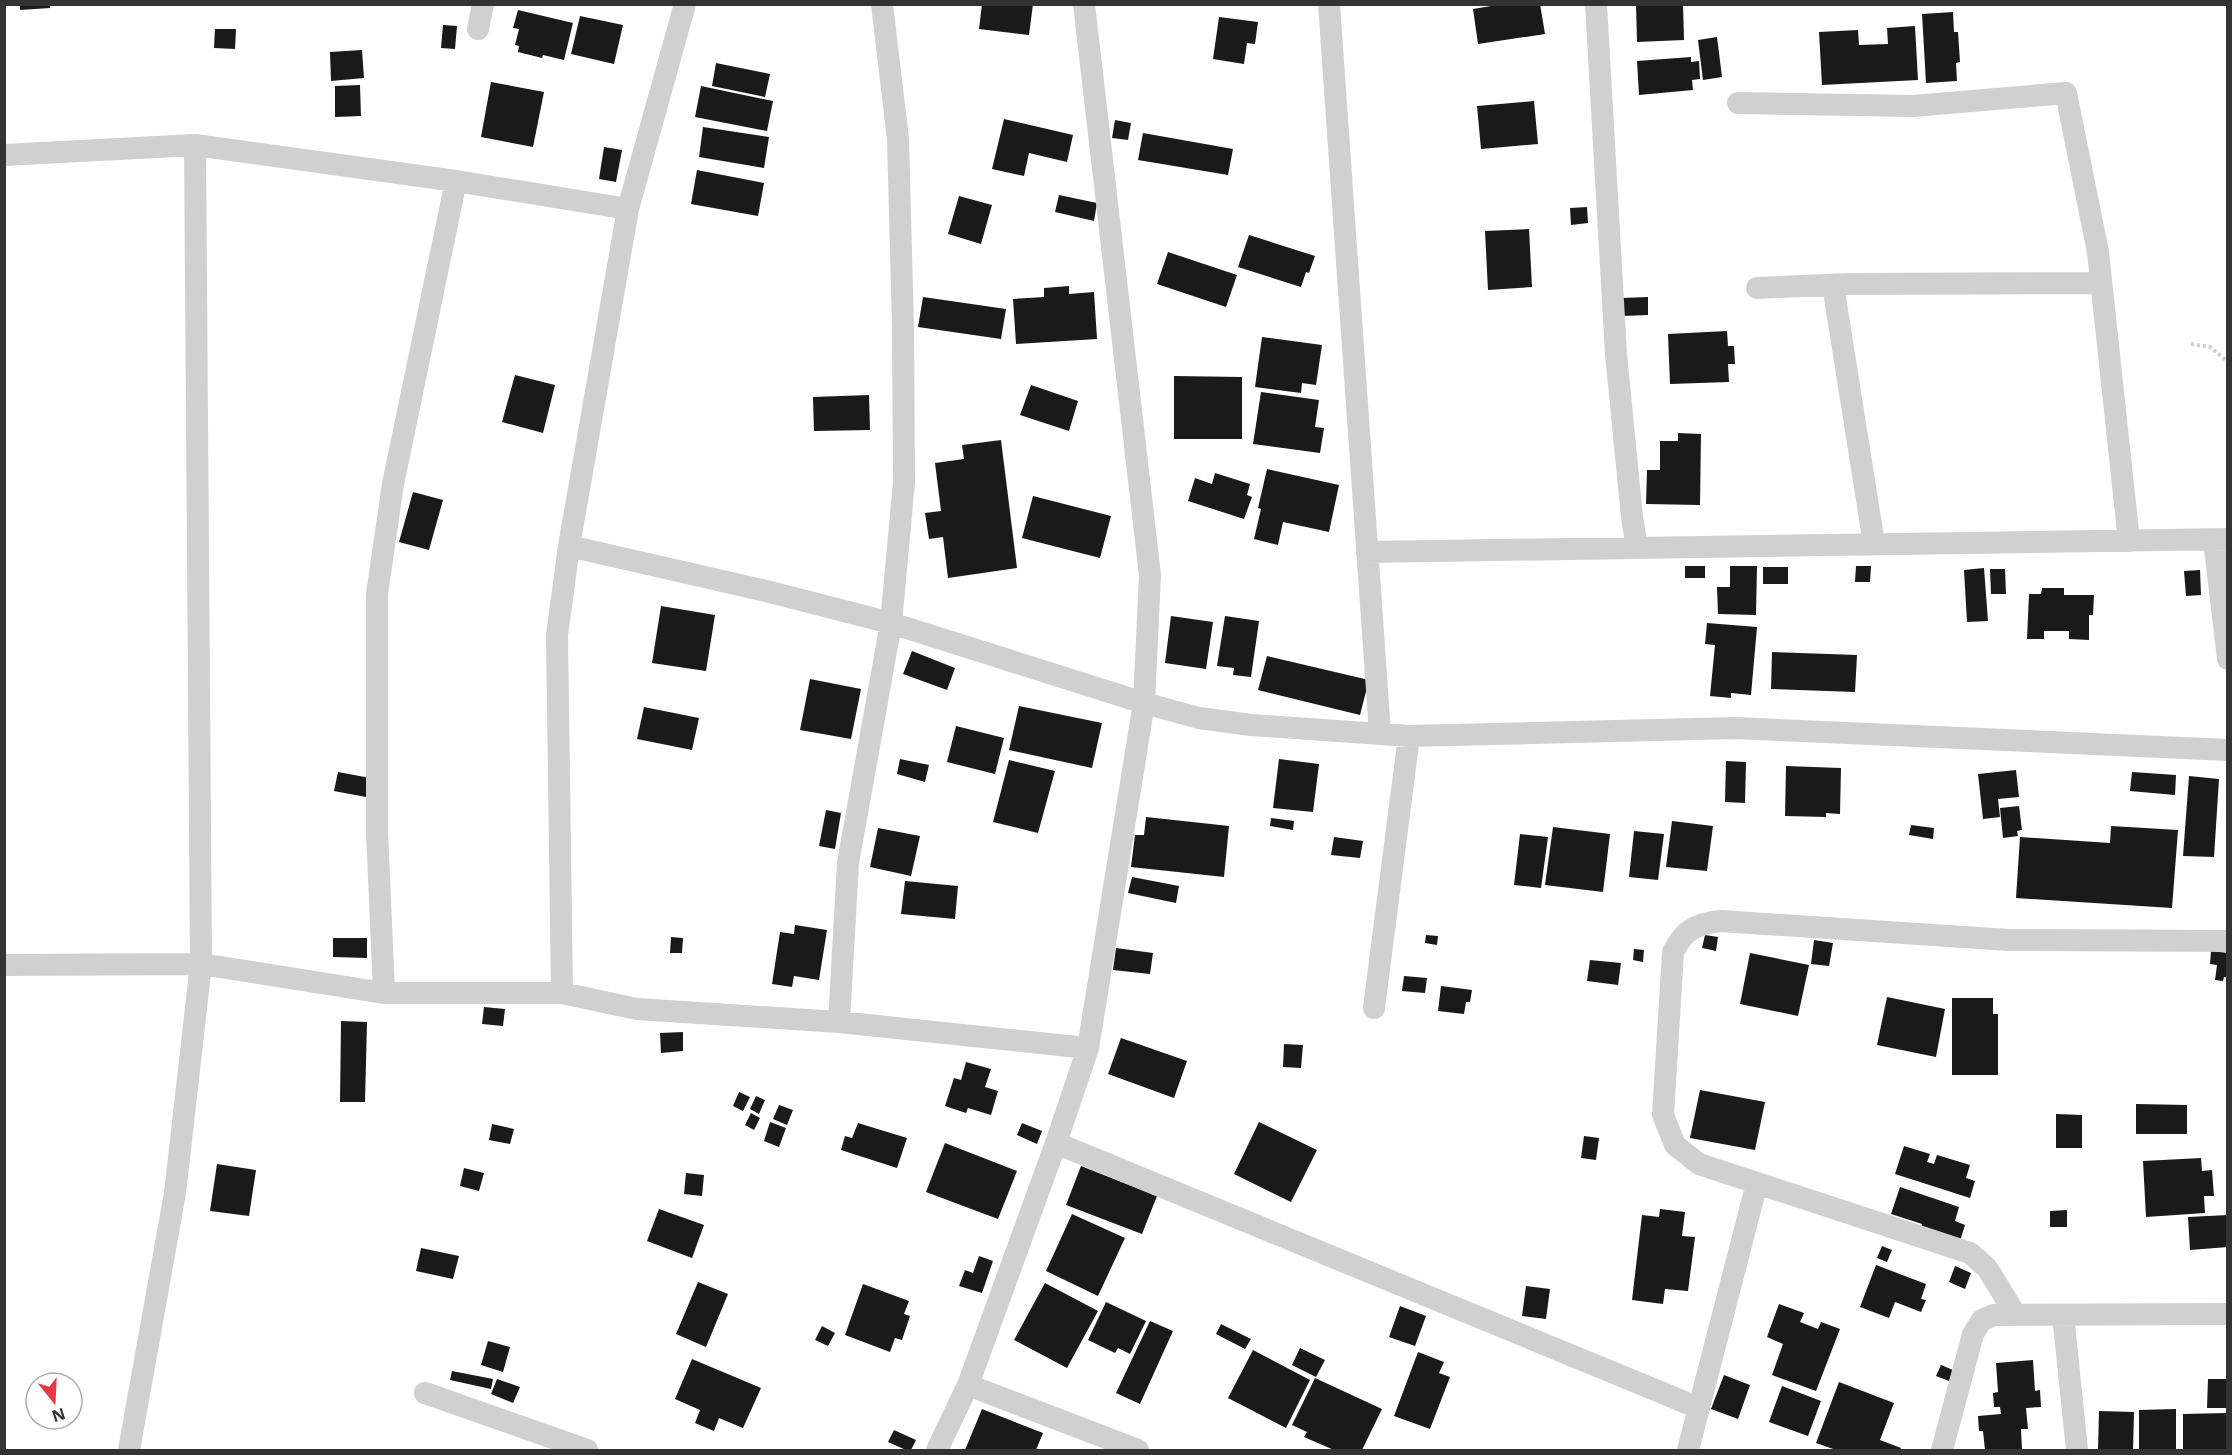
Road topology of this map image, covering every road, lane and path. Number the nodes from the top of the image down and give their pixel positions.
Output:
1 (483, 4) edge
2 (685, 4) edge
3 (882, 4) edge
4 (1084, 4) edge
5 (1329, 4) edge
6 (1596, 4) edge
7 (478, 29) dead end
8 (1738, 102) dead end
9 (195, 146) junction
10 (4, 155) edge
11 (456, 182) junction
12 (628, 209) junction
13 (2101, 283) junction
14 (1833, 285) junction
15 (1757, 288) dead end
16 (2191, 344) dead end
17 (2228, 362) edge
18 (2221, 540) edge
19 (2129, 541) junction
20 (1874, 544) junction
21 (569, 546) junction
22 (1637, 548) junction
23 (1367, 552) junction
24 (891, 623) junction
25 (2228, 659) edge
26 (1144, 703) junction
27 (1380, 733) junction
28 (1409, 736) junction
29 (2228, 750) edge
30 (2228, 941) edge
31 (201, 964) junction
32 (4, 965) edge
33 (384, 993) junction
34 (562, 993) junction
35 (1374, 1008) dead end
36 (839, 1022) junction
37 (1088, 1048) junction
38 (1056, 1143) junction
39 (1757, 1183) junction
40 (2228, 1314) edge
41 (2016, 1315) junction
42 (2063, 1315) junction
43 (968, 1385) junction
44 (425, 1393) dead end
45 (1699, 1408) junction
46 (129, 1450) edge
47 (587, 1450) edge
48 (937, 1450) edge
49 (1138, 1450) edge
50 (1688, 1450) edge
51 (1942, 1450) edge
52 (2077, 1450) edge

1 - 7 street
2 - 12 street
3 - 24 street
4 - 26 street
5 - 23 street
6 - 22 street
8 - 13 street
9 - 10 street
9 - 11 street
9 - 31 street
11 - 12 street
11 - 33 street
12 - 21 street
13 - 14 street
13 - 19 street
14 - 15 street
14 - 20 street
16 - 17 path
18 - 19 street
18 - 25 street
19 - 20 street
20 - 22 street
21 - 24 street
21 - 34 street
22 - 23 street
23 - 27 street
24 - 26 street
24 - 36 street
26 - 27 street
26 - 37 street
27 - 28 street
28 - 29 street
28 - 35 street
30 - 39 street
31 - 32 street
31 - 33 street
31 - 46 street
33 - 34 street
34 - 36 street
36 - 37 street
37 - 38 street
38 - 43 street
38 - 45 street
39 - 41 street
39 - 45 street
40 - 42 street
41 - 42 street
41 - 51 street
42 - 52 street
43 - 48 street
43 - 49 street
44 - 47 street
45 - 50 street

